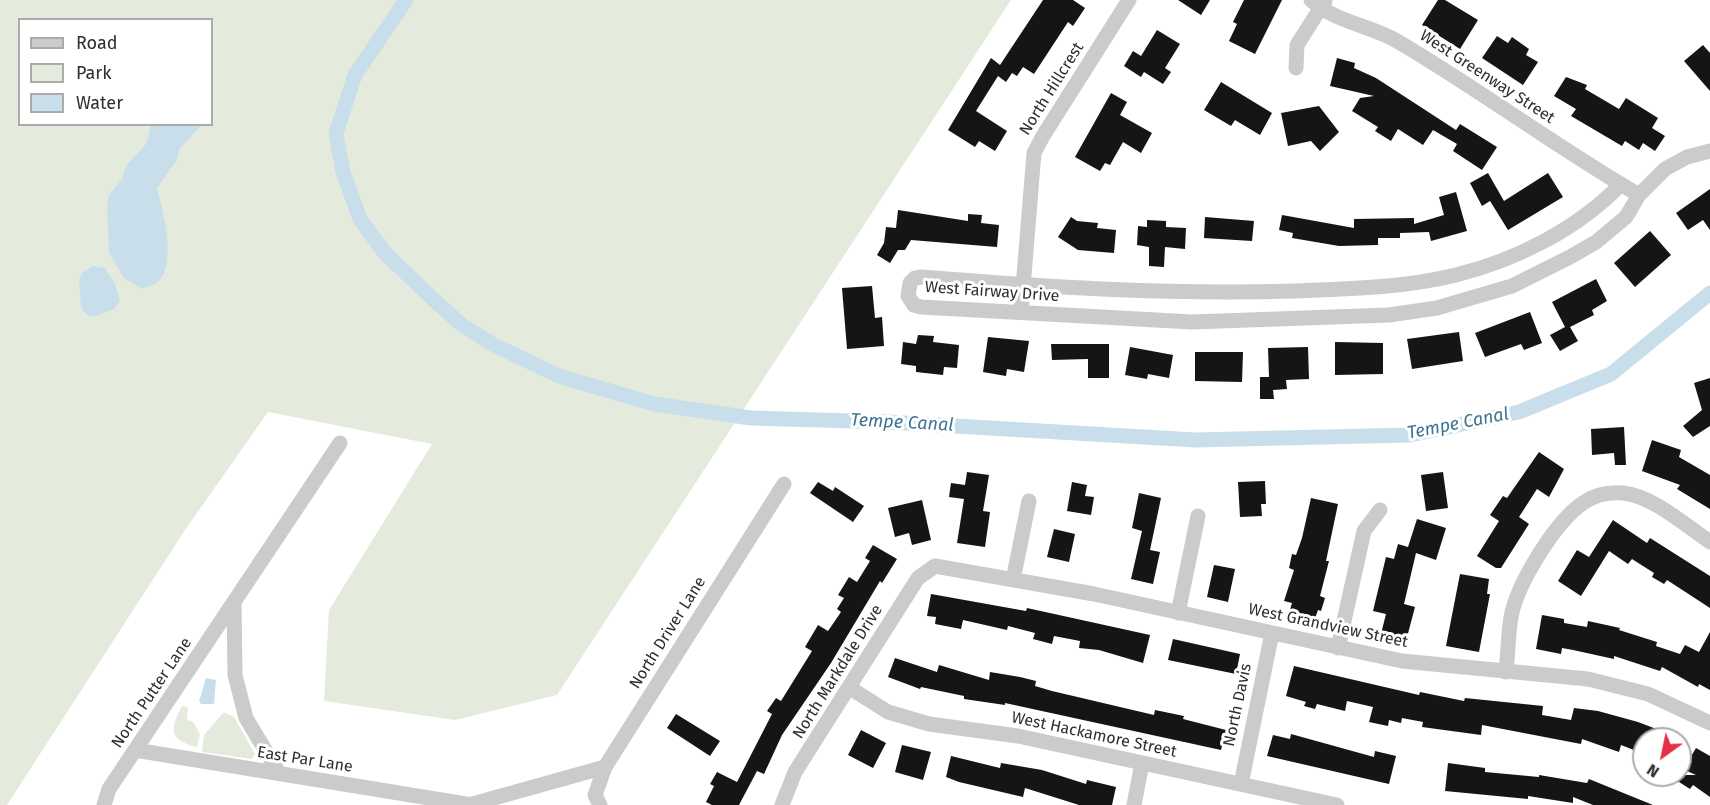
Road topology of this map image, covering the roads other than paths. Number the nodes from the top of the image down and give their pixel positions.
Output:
1 (1129, 0) edge
2 (1319, 3) edge
3 (1296, 68) dead end
4 (1710, 152) edge
5 (1621, 184) junction
6 (1639, 195) junction
7 (1024, 286) junction
8 (1022, 312) junction
9 (340, 443) dead end
10 (784, 484) dead end
11 (1029, 501) dead end
12 (1380, 510) dead end
13 (1198, 516) dead end
14 (1710, 542) edge
15 (934, 566) joint
16 (1013, 580) junction
17 (234, 602) junction
18 (1178, 612) junction
19 (1272, 633) junction
20 (1338, 648) junction
21 (1506, 672) junction
22 (850, 688) junction
23 (1710, 723) edge
24 (135, 750) junction
25 (1142, 763) junction
26 (605, 767) junction
27 (279, 774) junction
28 (1241, 784) junction
29 (104, 805) edge
30 (470, 805) edge
31 (600, 805) edge
32 (782, 805) edge
33 (1134, 805) edge
34 (1337, 805) edge

1 - 7 street, North Hillcrest
2 - 3 street
2 - 5 street, West Greenway Street
4 - 6 street, West Fairway Drive
5 - 6 street, West Greenway Street
5 - 7 street, West Fairway Drive
6 - 8 street, West Fairway Drive
7 - 8 street, North Hillcrest
7 - 8 street, West Fairway Drive
9 - 17 street, North Putter Lane
10 - 26 street, North Driver Lane
11 - 16 street
12 - 20 street
13 - 18 street
14 - 21 street
15 - 16 street, West Grandview Street
15 - 22 street, North Markdale Drive
16 - 18 street, West Grandview Street
17 - 24 street, North Putter Lane
17 - 27 street
18 - 19 street, West Grandview Street
19 - 20 street, West Grandview Street
19 - 28 street, North Davis
20 - 21 street, West Grandview Street
21 - 23 street, West Grandview Street
22 - 25 street, West Hackamore Street
22 - 32 street, North Markdale Drive
24 - 27 street, East Par Lane
24 - 29 street, North Putter Lane
25 - 28 street, West Hackamore Street
25 - 33 street
26 - 30 street, East Par Lane
26 - 31 street, North Driver Lane
27 - 30 street, East Par Lane
28 - 34 street, West Hackamore Street

